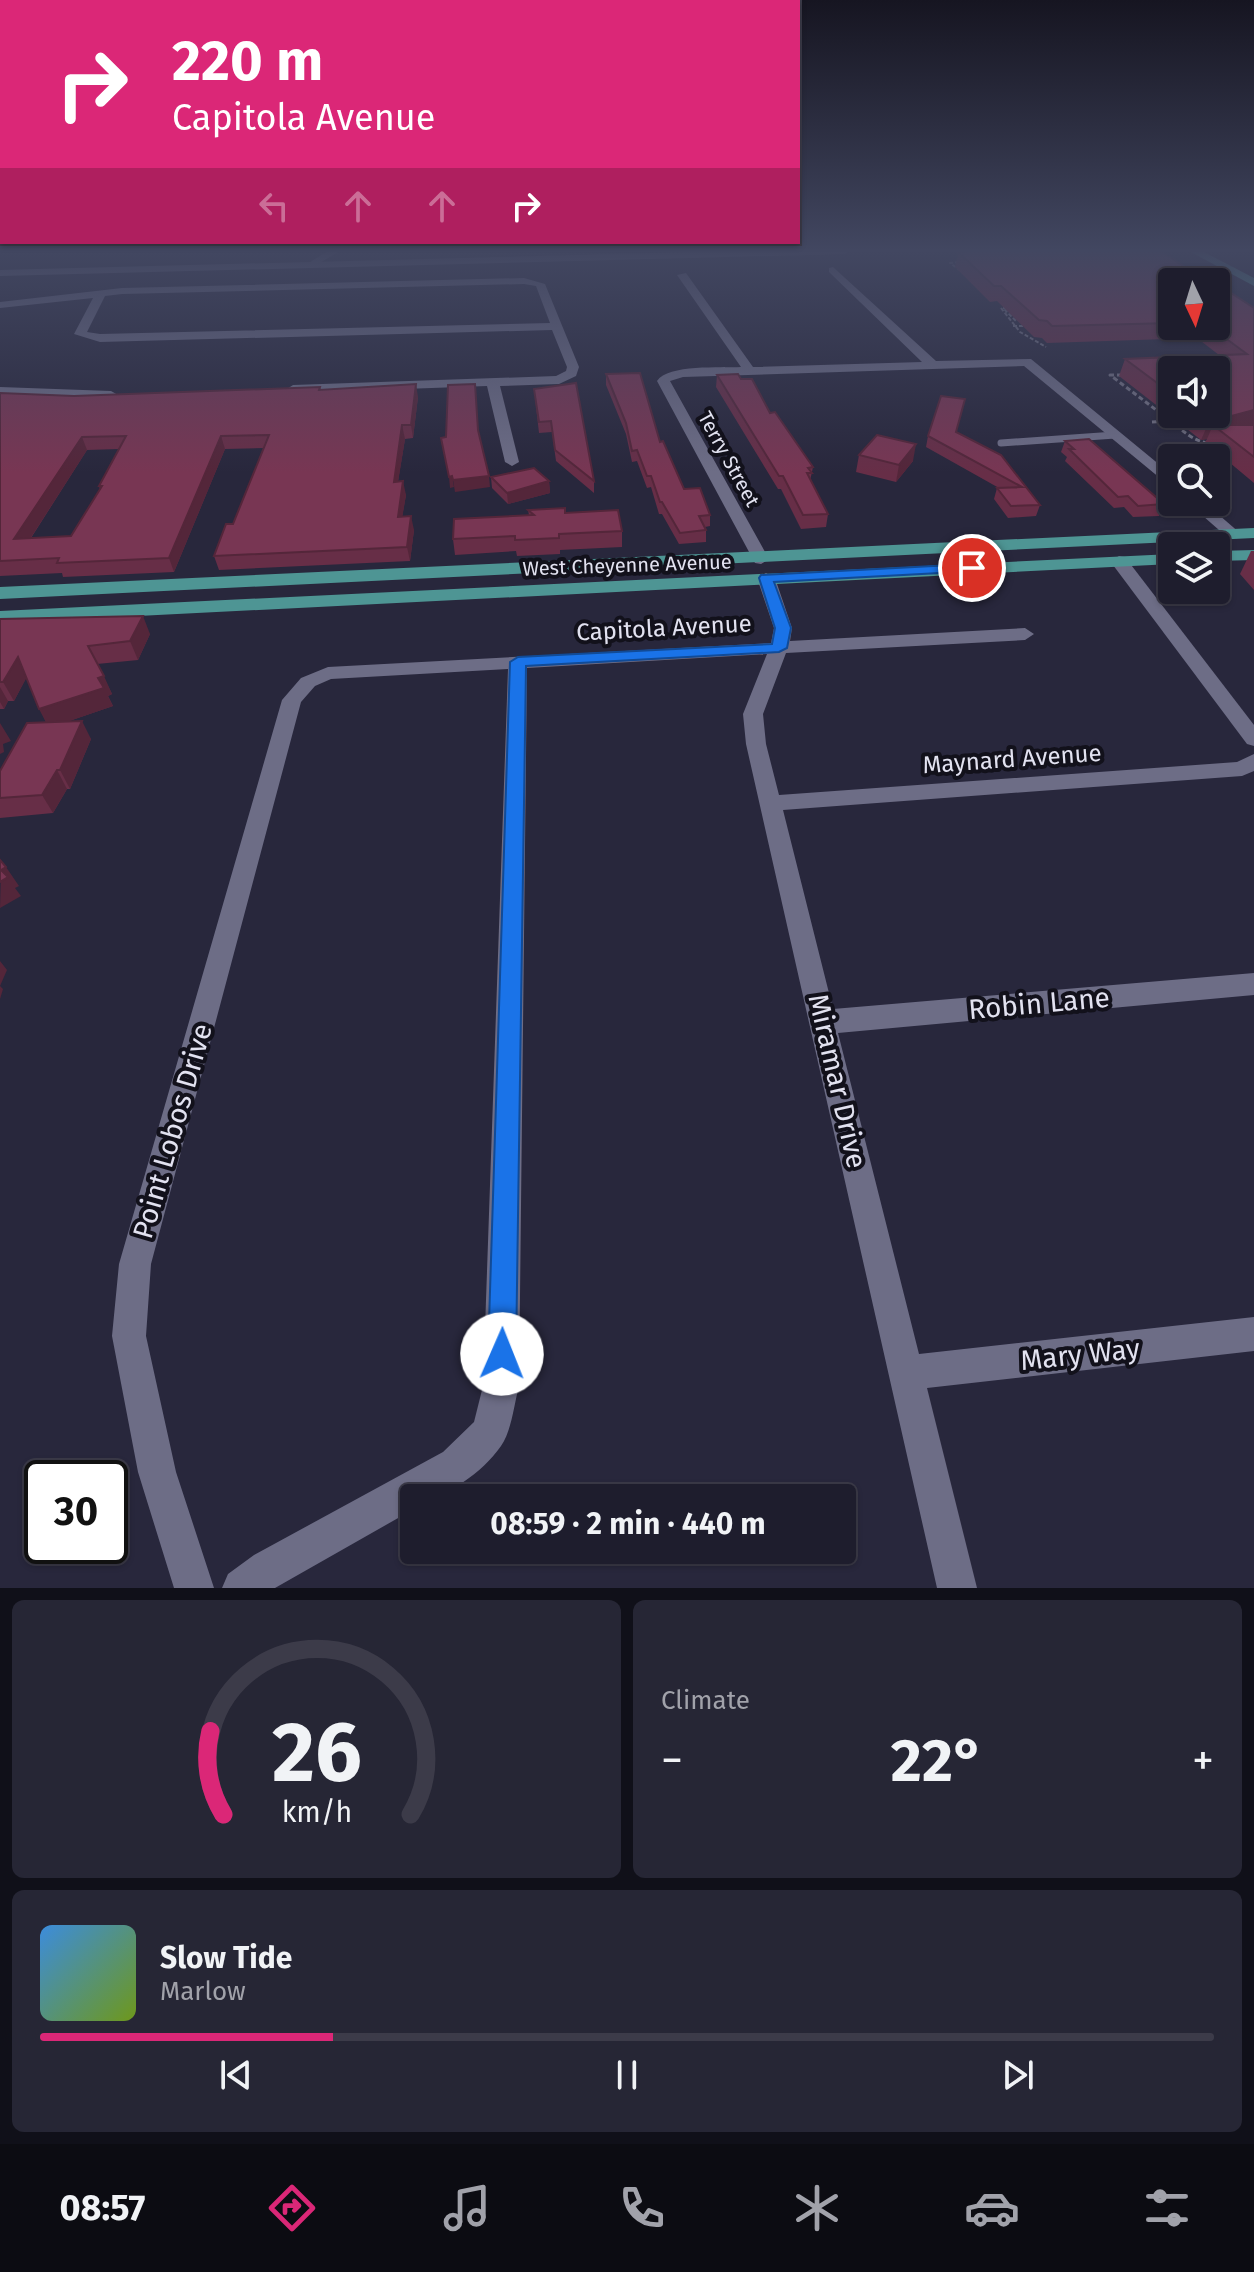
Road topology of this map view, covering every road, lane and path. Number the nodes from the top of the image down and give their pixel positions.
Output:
1 (85, 325) edge
2 (717, 325) edge
3 (891, 325) edge
4 (557, 326) joint
5 (1013, 326) joint
6 (1030, 326) edge
7 (1046, 347) dead end
8 (932, 364) junction
9 (749, 370) junction
10 (1126, 374) edge
11 (493, 383) junction
12 (273, 390) edge
13 (0, 391) edge
14 (131, 394) edge
15 (1151, 394) edge
16 (1142, 395) junction
17 (1158, 412) edge
18 (1152, 422) dead end
19 (1158, 422) edge
20 (1179, 428) edge
21 (1115, 435) junction
22 (1001, 443) dead end
23 (1213, 443) edge
24 (512, 462) dead end
25 (1158, 471) edge
26 (1212, 516) edge
27 (1254, 533) edge
28 (1233, 534) junction
29 (1254, 555) edge
30 (1230, 556) edge
31 (1158, 560) edge
32 (1119, 561) junction
33 (763, 569) junction
34 (0, 593) edge
35 (0, 617) edge
36 (1025, 634) dead end
37 (779, 648) junction
38 (518, 662) junction
39 (308, 682) joint
40 (1254, 739) edge
41 (1254, 761) edge
42 (772, 803) junction
43 (1254, 984) edge
44 (824, 1022) junction
45 (1254, 1334) edge
46 (906, 1373) junction
47 (194, 1588) edge
48 (242, 1588) edge
49 (957, 1588) edge

1 - 4 street
2 - 9 street
3 - 8 street
4 - 11 street
5 - 6 path
5 - 7 path
8 - 9 street
8 - 21 street
9 - 33 street, Terry Street
10 - 16 path
11 - 12 street
11 - 24 street
13 - 14 street
15 - 16 path
16 - 17 path
18 - 19 path
20 - 23 path
21 - 22 lane
21 - 25 street
26 - 28 street
27 - 28 main road, West Cheyenne Avenue
28 - 33 main road, West Cheyenne Avenue
29 - 30 main road
31 - 32 main road, West Cheyenne Avenue
32 - 33 main road, West Cheyenne Avenue
32 - 40 street
33 - 34 main road, West Cheyenne Avenue
33 - 35 main road, West Cheyenne Avenue
33 - 37 street, Miramar Drive
36 - 37 street, Capitola Avenue
37 - 38 street, Capitola Avenue
37 - 42 street, Miramar Drive
38 - 39 street, Capitola Avenue
38 - 48 street
39 - 47 street, Point Lobos Drive
41 - 42 street, Maynard Avenue
42 - 44 street, Miramar Drive
43 - 44 street, Robin Lane
44 - 46 street, Miramar Drive
45 - 46 street, Mary Way
46 - 49 street, Miramar Drive

